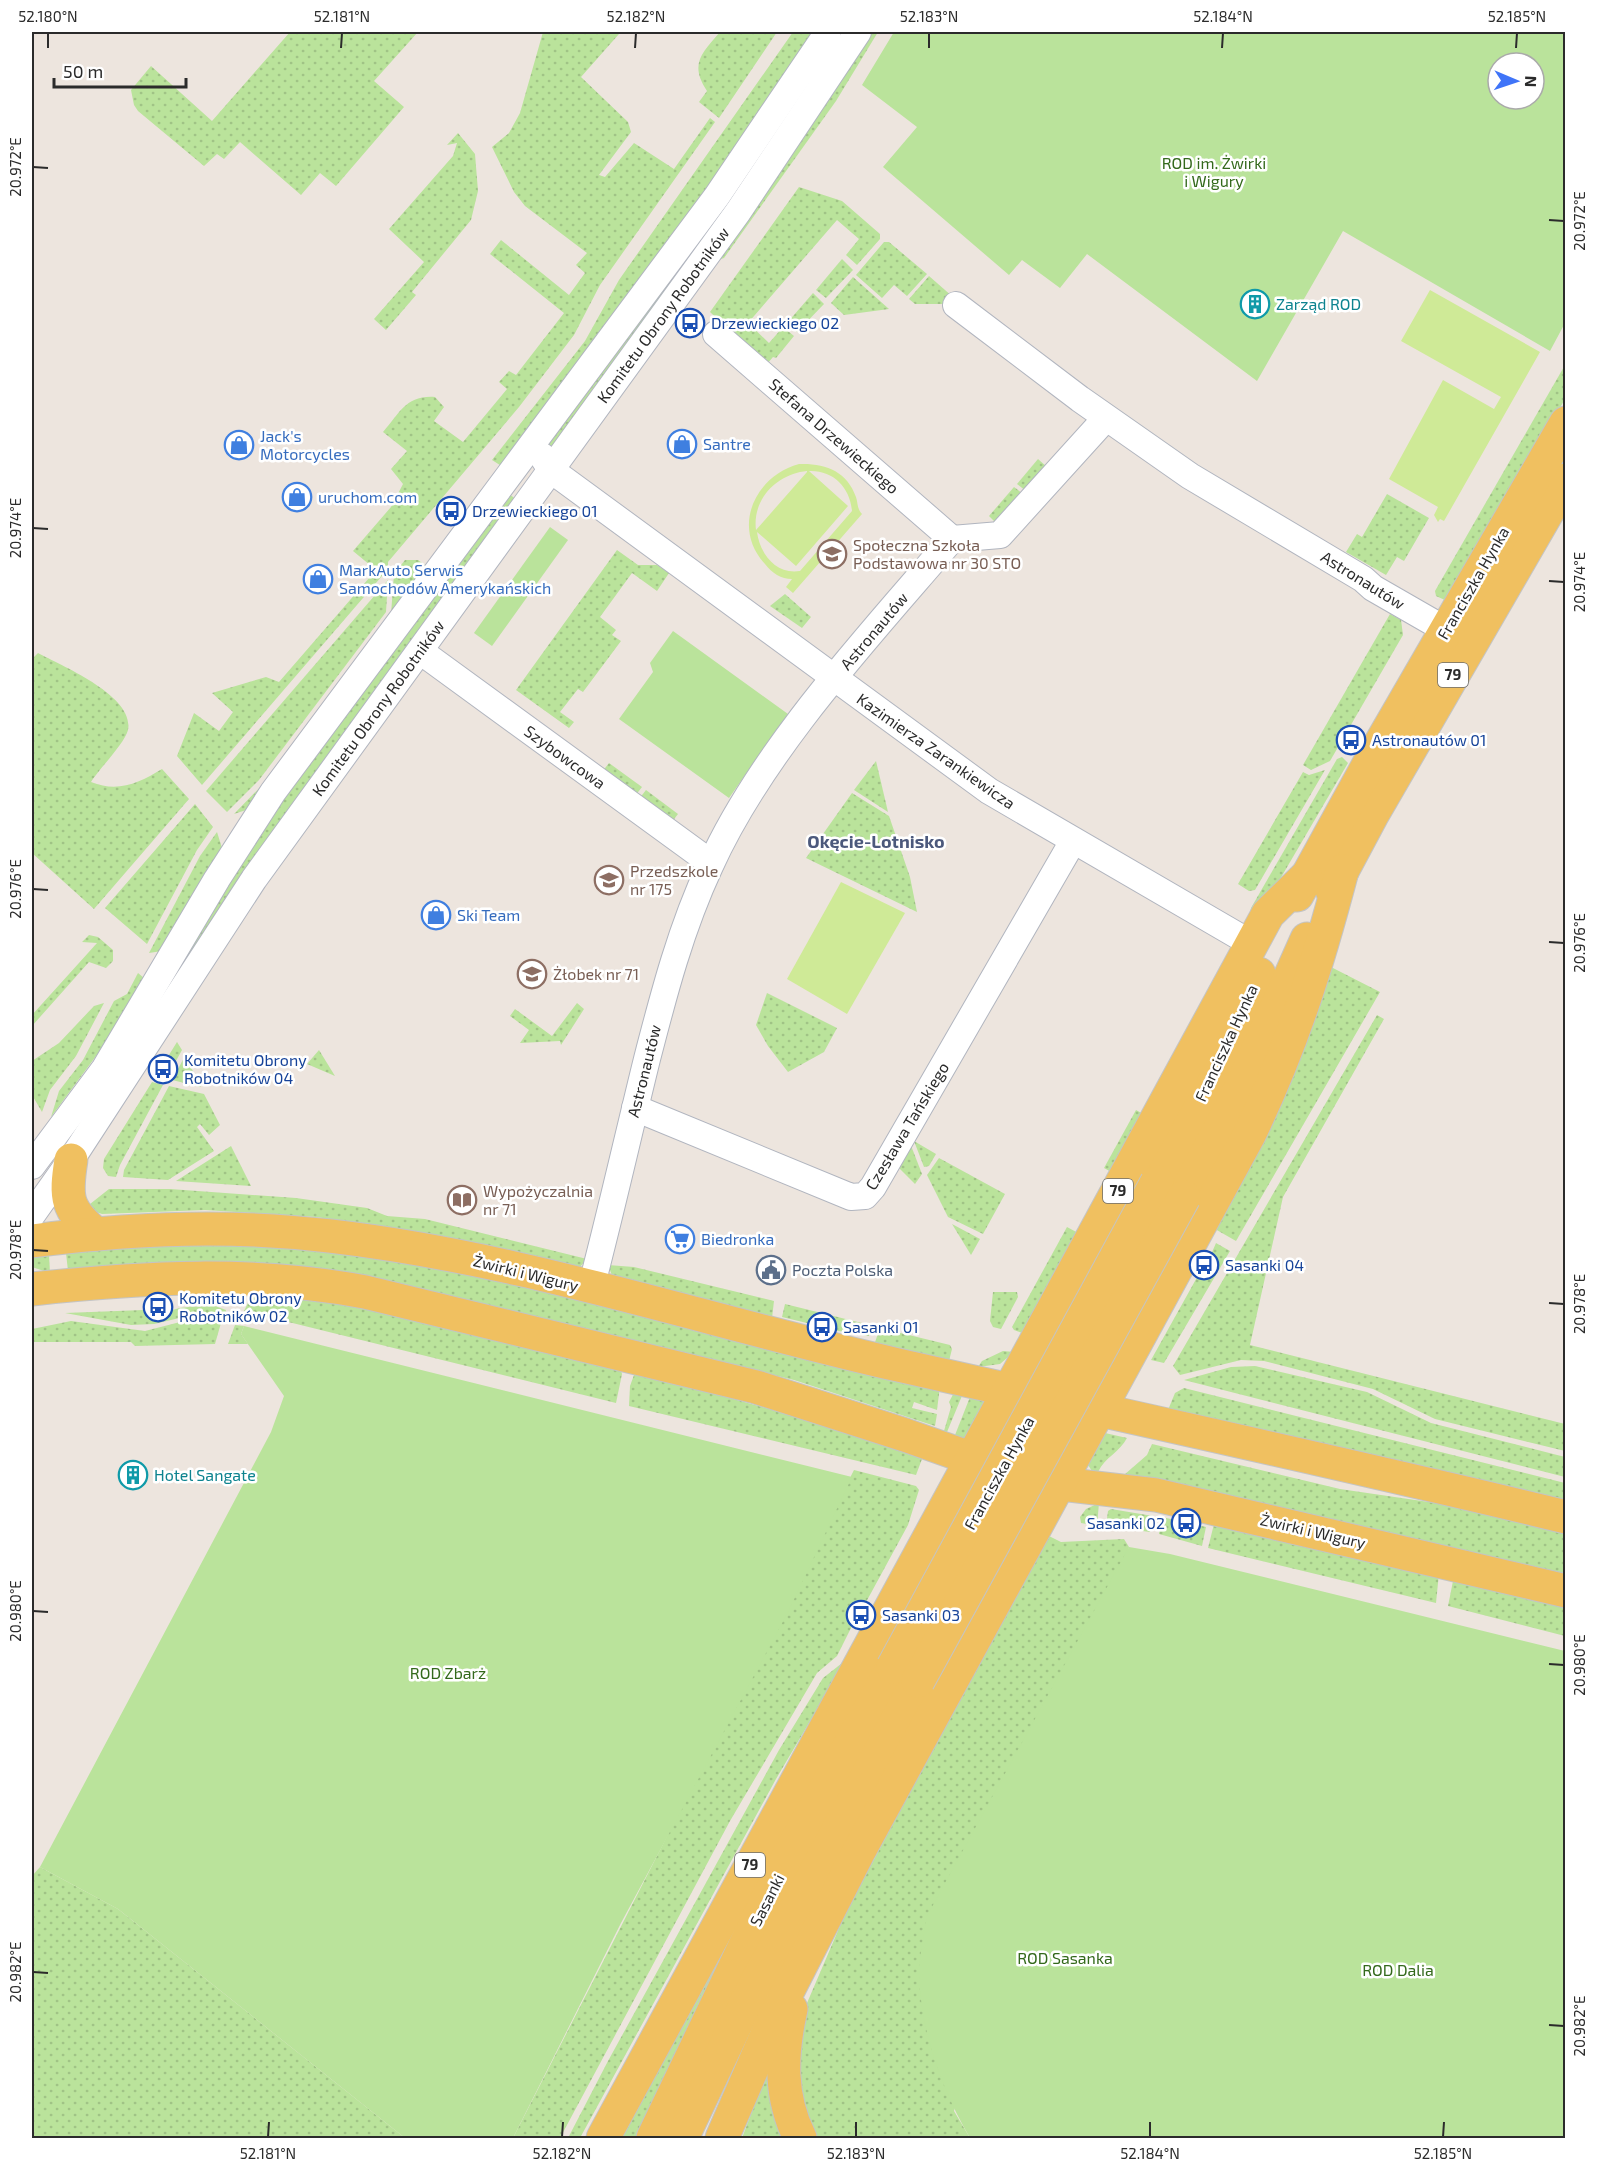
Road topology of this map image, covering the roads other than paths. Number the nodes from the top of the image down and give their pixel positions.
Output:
1 (828, 32) edge
2 (858, 32) edge
3 (956, 305) dead end
4 (716, 333) dead end
5 (1106, 418) junction
6 (1566, 423) edge
7 (538, 436) junction
8 (551, 470) junction
9 (1566, 480) edge
10 (952, 539) junction
11 (1446, 630) junction
12 (420, 651) junction
13 (834, 679) junction
14 (1073, 841) junction
15 (711, 863) junction
16 (1342, 871) junction
17 (1306, 877) junction
18 (1252, 944) junction
19 (635, 1108) junction
20 (71, 1160) junction
21 (32, 1166) edge
22 (1170, 1190) junction
23 (32, 1215) edge
24 (96, 1234) junction
25 (32, 1241) edge
26 (591, 1288) junction
27 (32, 1289) edge
28 (1010, 1389) junction
29 (1100, 1410) junction
30 (972, 1459) junction
31 (1058, 1484) junction
32 (1566, 1517) edge
33 (1566, 1591) edge
34 (905, 1674) junction
35 (798, 1972) junction
36 (603, 2139) edge
37 (653, 2139) edge
38 (682, 2139) edge
39 (722, 2139) edge
40 (800, 2139) edge

1 - 7 street, Komitetu Obrony Robotników
2 - 8 street, Komitetu Obrony Robotników
3 - 5 street, Astronautów
4 - 10 street, Stefana Drzewieckiego
5 - 10 street
5 - 11 street, Astronautów
6 - 11 main road, Franciszka Hynka / 79
7 - 8 street, Kazimierza Zarankiewicza
7 - 21 street, Komitetu Obrony Robotników
8 - 12 street, Komitetu Obrony Robotników
8 - 13 street, Kazimierza Zarankiewicza
9 - 16 main road, Franciszka Hynka / 79
10 - 13 street, Astronautów
11 - 17 main road, Franciszka Hynka / 79
12 - 15 street, Szybowcowa
12 - 20 street, Komitetu Obrony Robotników
13 - 14 street, Kazimierza Zarankiewicza
13 - 15 street, Astronautów
14 - 18 street, Kazimierza Zarankiewicza
14 - 19 street, Czesława Tańskiego
15 - 19 street, Astronautów
16 - 22 main road, Franciszka Hynka
16 - 29 main road, 79
17 - 18 main road, 79
17 - 22 main road, Franciszka Hynka
18 - 28 main road, 79
19 - 26 street, Astronautów
20 - 23 street, Komitetu Obrony Robotników
20 - 24 main road
22 - 34 main road, Franciszka Hynka, bridge
24 - 25 main road, Żwirki i Wigury
24 - 26 main road, Żwirki i Wigury
26 - 28 main road, Żwirki i Wigury
27 - 30 main road
28 - 29 main road, Żwirki i Wigury
28 - 30 main road, 79
29 - 31 main road, 79
29 - 32 main road
30 - 31 main road, Żwirki i Wigury
30 - 36 main road, 79
31 - 33 main road, Żwirki i Wigury
31 - 35 main road, 79
34 - 37 main road, Sasanki
34 - 38 main road, Sasanki
35 - 39 main road
35 - 40 main road, 79

